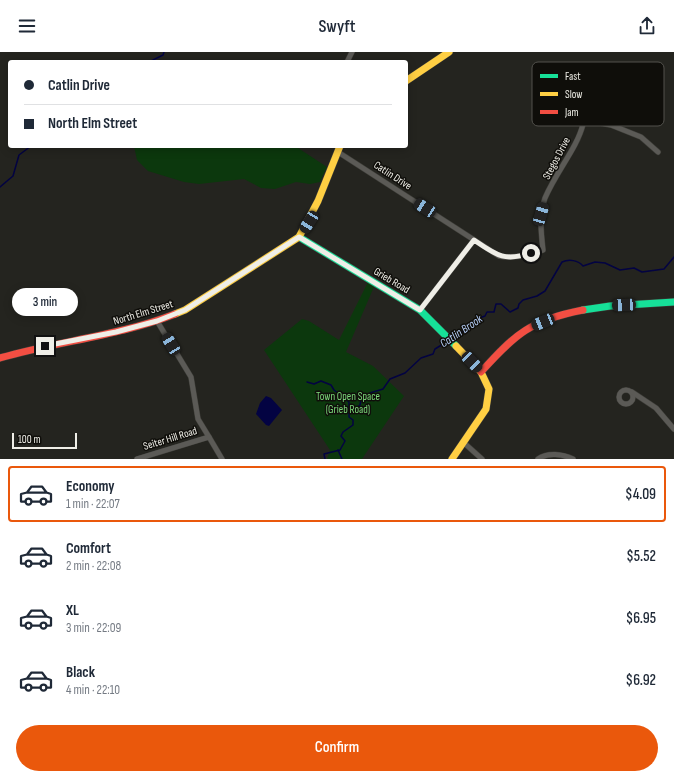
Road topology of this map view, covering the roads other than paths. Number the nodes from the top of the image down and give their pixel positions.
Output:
1 (449, 52) edge
2 (408, 80) edge
3 (583, 126) edge
4 (611, 126) edge
5 (339, 149) edge
6 (658, 152) dead end
7 (299, 237) junction
8 (474, 240) junction
9 (543, 250) joint
10 (674, 302) edge
11 (420, 310) junction
12 (157, 321) junction
13 (0, 358) edge
14 (481, 372) junction
15 (632, 392) dead end
16 (674, 429) edge
17 (209, 436) junction
18 (463, 442) junction
19 (136, 459) edge
20 (222, 459) edge
21 (452, 459) edge
22 (482, 459) edge
23 (538, 459) edge
24 (573, 459) edge

1 - 2 main road
3 - 9 street, Stegos Drive
4 - 6 street
5 - 7 main road
5 - 8 street, Catlin Drive
7 - 11 main road, Grieb Road
7 - 12 main road, North Elm Street
8 - 9 street, Catlin Drive
8 - 11 street
10 - 14 main road
11 - 14 main road, Grieb Road
12 - 13 main road, North Elm Street
12 - 17 street, Seiter Hill Road
14 - 18 main road
15 - 16 street
17 - 19 street, Seiter Hill Road
17 - 20 street, Seiter Hill Road
18 - 21 main road
18 - 22 street
23 - 24 street

